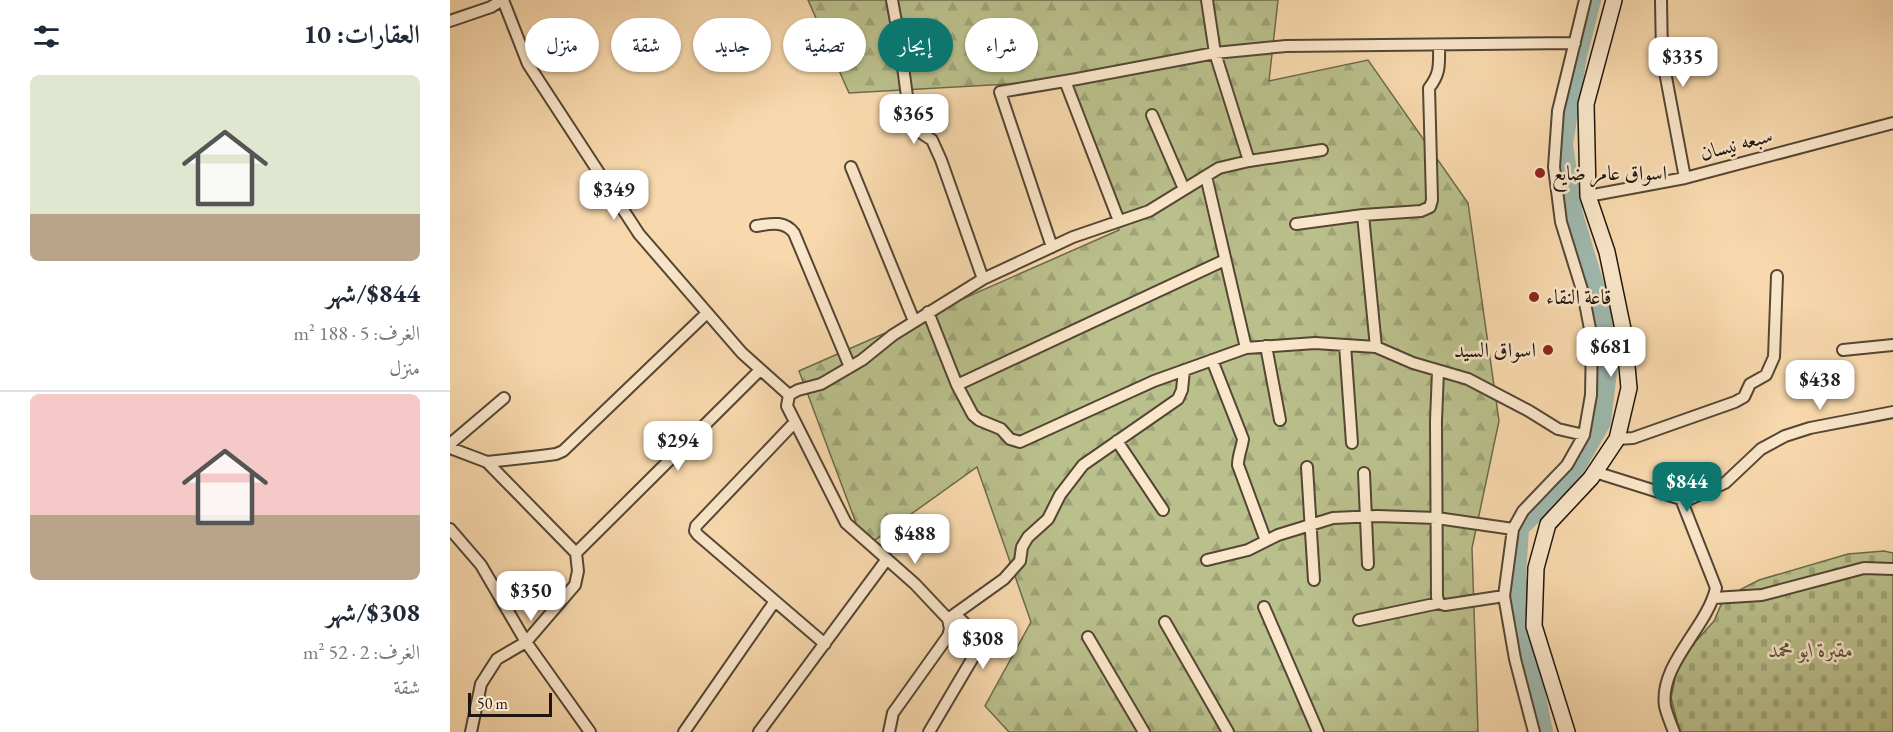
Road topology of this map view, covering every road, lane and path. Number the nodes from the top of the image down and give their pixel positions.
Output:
1 (502, 0) edge
2 (892, 0) edge
3 (1207, 0) edge
4 (1585, 0) edge
5 (1614, 0) edge
6 (1661, 0) edge
7 (450, 21) edge
8 (1575, 43) junction
9 (1439, 45) junction
10 (1215, 53) junction
11 (1065, 81) junction
12 (1152, 114) dead end
13 (1893, 123) edge
14 (1322, 150) dead end
15 (1249, 161) junction
16 (851, 167) dead end
17 (1206, 176) junction
18 (1685, 177) junction
19 (1184, 189) junction
20 (1588, 196) junction
21 (1363, 215) junction
22 (1119, 221) junction
23 (1296, 224) dead end
24 (756, 226) dead end
25 (1052, 247) junction
26 (1225, 260) junction
27 (1777, 276) dead end
28 (983, 279) junction
29 (707, 312) junction
30 (928, 312) junction
31 (914, 321) junction
32 (1345, 345) junction
33 (1893, 345) edge
34 (1266, 346) junction
35 (1376, 347) junction
36 (1246, 348) junction
37 (1843, 351) dead end
38 (1212, 360) junction
39 (850, 367) junction
40 (760, 370) junction
41 (1184, 370) junction
42 (1438, 371) junction
43 (957, 385) junction
44 (789, 395) junction
45 (504, 398) dead end
46 (1893, 412) edge
47 (1280, 420) dead end
48 (795, 422) junction
49 (1584, 435) junction
50 (1617, 439) junction
51 (1117, 441) junction
52 (1352, 442) dead end
53 (450, 446) edge
54 (487, 462) junction
55 (1307, 467) dead end
56 (1595, 472) junction
57 (1364, 473) dead end
58 (1681, 500) junction
59 (1163, 510) dead end
60 (1366, 516) junction
61 (1437, 518) junction
62 (1311, 525) junction
63 (450, 529) edge
64 (1513, 529) junction
65 (1266, 541) junction
66 (576, 553) junction
67 (887, 559) junction
68 (1207, 560) dead end
69 (1368, 564) dead end
70 (1893, 569) edge
71 (1314, 580) dead end
72 (1504, 596) junction
73 (1714, 598) junction
74 (775, 601) junction
75 (1439, 603) junction
76 (1264, 607) dead end
77 (951, 617) junction
78 (1359, 620) dead end
79 (1165, 622) dead end
80 (1088, 638) dead end
81 (526, 642) junction
82 (825, 644) junction
83 (471, 732) edge
84 (590, 732) edge
85 (684, 732) edge
86 (759, 732) edge
87 (889, 732) edge
88 (929, 732) edge
89 (1144, 732) edge
90 (1228, 732) edge
91 (1318, 732) edge
92 (1534, 732) edge
93 (1568, 732) edge
94 (1674, 732) edge

1 - 7 street
1 - 29 street
2 - 28 street
3 - 10 street
4 - 8 street
5 - 20 street
6 - 18 street
8 - 9 street
8 - 49 street
9 - 10 street
9 - 21 street
10 - 11 street
10 - 15 street
11 - 22 street
11 - 25 street
12 - 19 street
13 - 18 street, سبعه نيسان
14 - 15 street
15 - 17 street
16 - 31 street
17 - 19 street
17 - 26 street
18 - 20 street, سبعه نيسان
19 - 22 street
20 - 50 street
21 - 23 street
21 - 35 street
22 - 25 street
24 - 39 street
25 - 28 street
26 - 36 street
26 - 43 street
27 - 50 street
28 - 30 street
29 - 40 street
29 - 54 street
30 - 31 street
30 - 43 street
31 - 39 street
32 - 34 street
32 - 35 street
32 - 52 street
33 - 37 street
34 - 36 street
34 - 47 street
35 - 42 street
36 - 38 street
38 - 41 street
38 - 65 street
39 - 44 street
40 - 44 street
40 - 66 street
41 - 43 street
41 - 51 street
42 - 49 street
42 - 61 street
44 - 48 street
45 - 53 street
46 - 58 street
48 - 67 street
48 - 74 street
49 - 64 street
50 - 56 street
51 - 59 street
51 - 77 street
53 - 54 street
54 - 66 street
55 - 62 street
56 - 58 street
56 - 93 street
57 - 60 street
58 - 73 street
60 - 61 street
60 - 62 street
60 - 69 street
61 - 64 street
61 - 75 street
62 - 65 street
62 - 71 street
63 - 81 street
64 - 72 street
65 - 68 street
66 - 81 street
67 - 77 street
67 - 82 street
70 - 73 street
72 - 75 street
72 - 92 street
73 - 94 street
74 - 82 street
74 - 85 street
75 - 78 street
76 - 91 street
77 - 87 street
77 - 88 street
79 - 90 street
80 - 89 street
81 - 83 street
81 - 84 street
82 - 86 street

